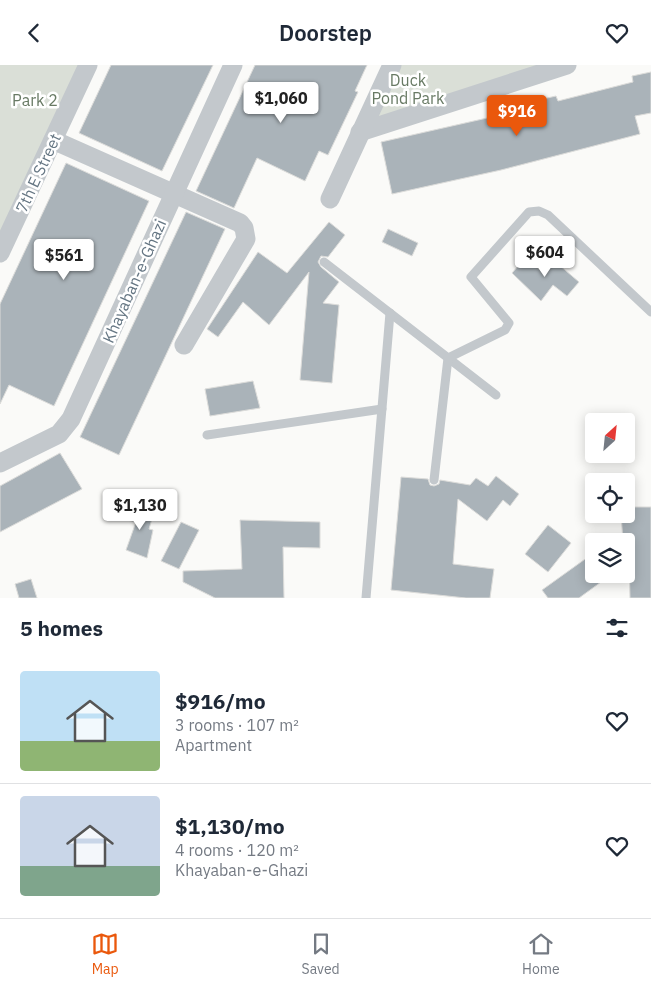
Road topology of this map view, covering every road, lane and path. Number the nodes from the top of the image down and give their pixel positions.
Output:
1 (88, 65) edge
2 (233, 65) edge
3 (392, 65) edge
4 (567, 65) edge
5 (360, 132) junction
6 (53, 140) junction
7 (174, 193) junction
8 (330, 199) dead end
9 (0, 253) edge
10 (324, 262) dead end
11 (651, 312) edge
12 (390, 313) junction
13 (184, 345) dead end
14 (448, 358) junction
15 (496, 395) dead end
16 (382, 409) junction
17 (207, 435) dead end
18 (0, 463) edge
19 (434, 480) dead end
20 (366, 598) edge

1 - 6 street, 7th E Street
2 - 7 street, Khayaban-e-Ghazi
3 - 5 street
4 - 5 street
5 - 8 street
6 - 7 street
6 - 9 street, 7th E Street
7 - 13 street
7 - 18 street, Khayaban-e-Ghazi
10 - 12 lane
11 - 14 lane
12 - 14 lane
12 - 16 lane
14 - 15 lane
14 - 19 lane
16 - 17 lane
16 - 20 lane

